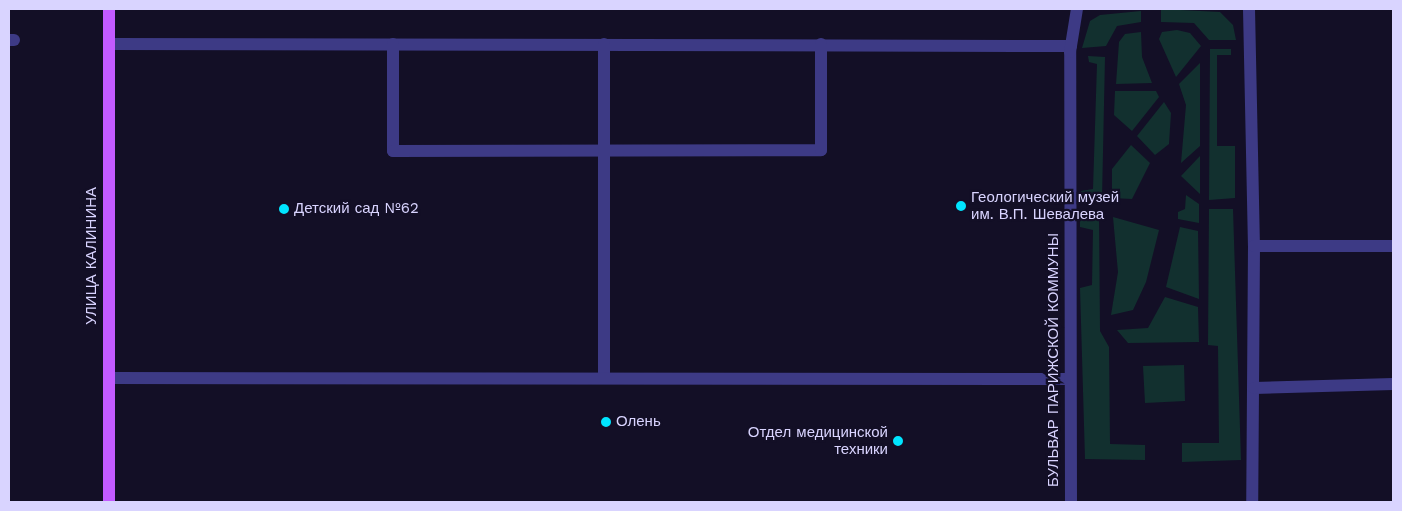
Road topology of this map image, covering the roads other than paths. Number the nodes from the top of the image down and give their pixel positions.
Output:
1 (108, 9) edge
2 (1238, 9) edge
3 (1079, 10) edge
4 (1249, 13) edge
5 (109, 44) junction
6 (393, 44) junction
7 (604, 44) junction
8 (821, 44) junction
9 (1070, 46) junction
10 (604, 150) junction
11 (1254, 246) junction
12 (1393, 246) edge
13 (604, 377) junction
14 (109, 378) junction
15 (1069, 379) junction
16 (1393, 384) edge
17 (1254, 388) junction
18 (109, 502) edge
19 (1071, 502) edge
20 (1252, 502) edge

1 - 5 main road, УЛИЦА КАЛИНИНА
2 - 4 street
3 - 9 street, БУЛЬВАР ПАРИЖСКОЙ КОММУНЫ
4 - 11 street
5 - 6 street
5 - 14 main road, УЛИЦА КАЛИНИНА
6 - 7 street
6 - 10 street
7 - 8 street
7 - 10 street
8 - 9 street
8 - 10 street
9 - 15 street, БУЛЬВАР ПАРИЖСКОЙ КОММУНЫ
10 - 13 street
11 - 12 street
11 - 17 street
13 - 14 street
13 - 15 street
14 - 18 main road, УЛИЦА КАЛИНИНА
15 - 19 street, БУЛЬВАР ПАРИЖСКОЙ КОММУНЫ
16 - 17 street
17 - 20 street

